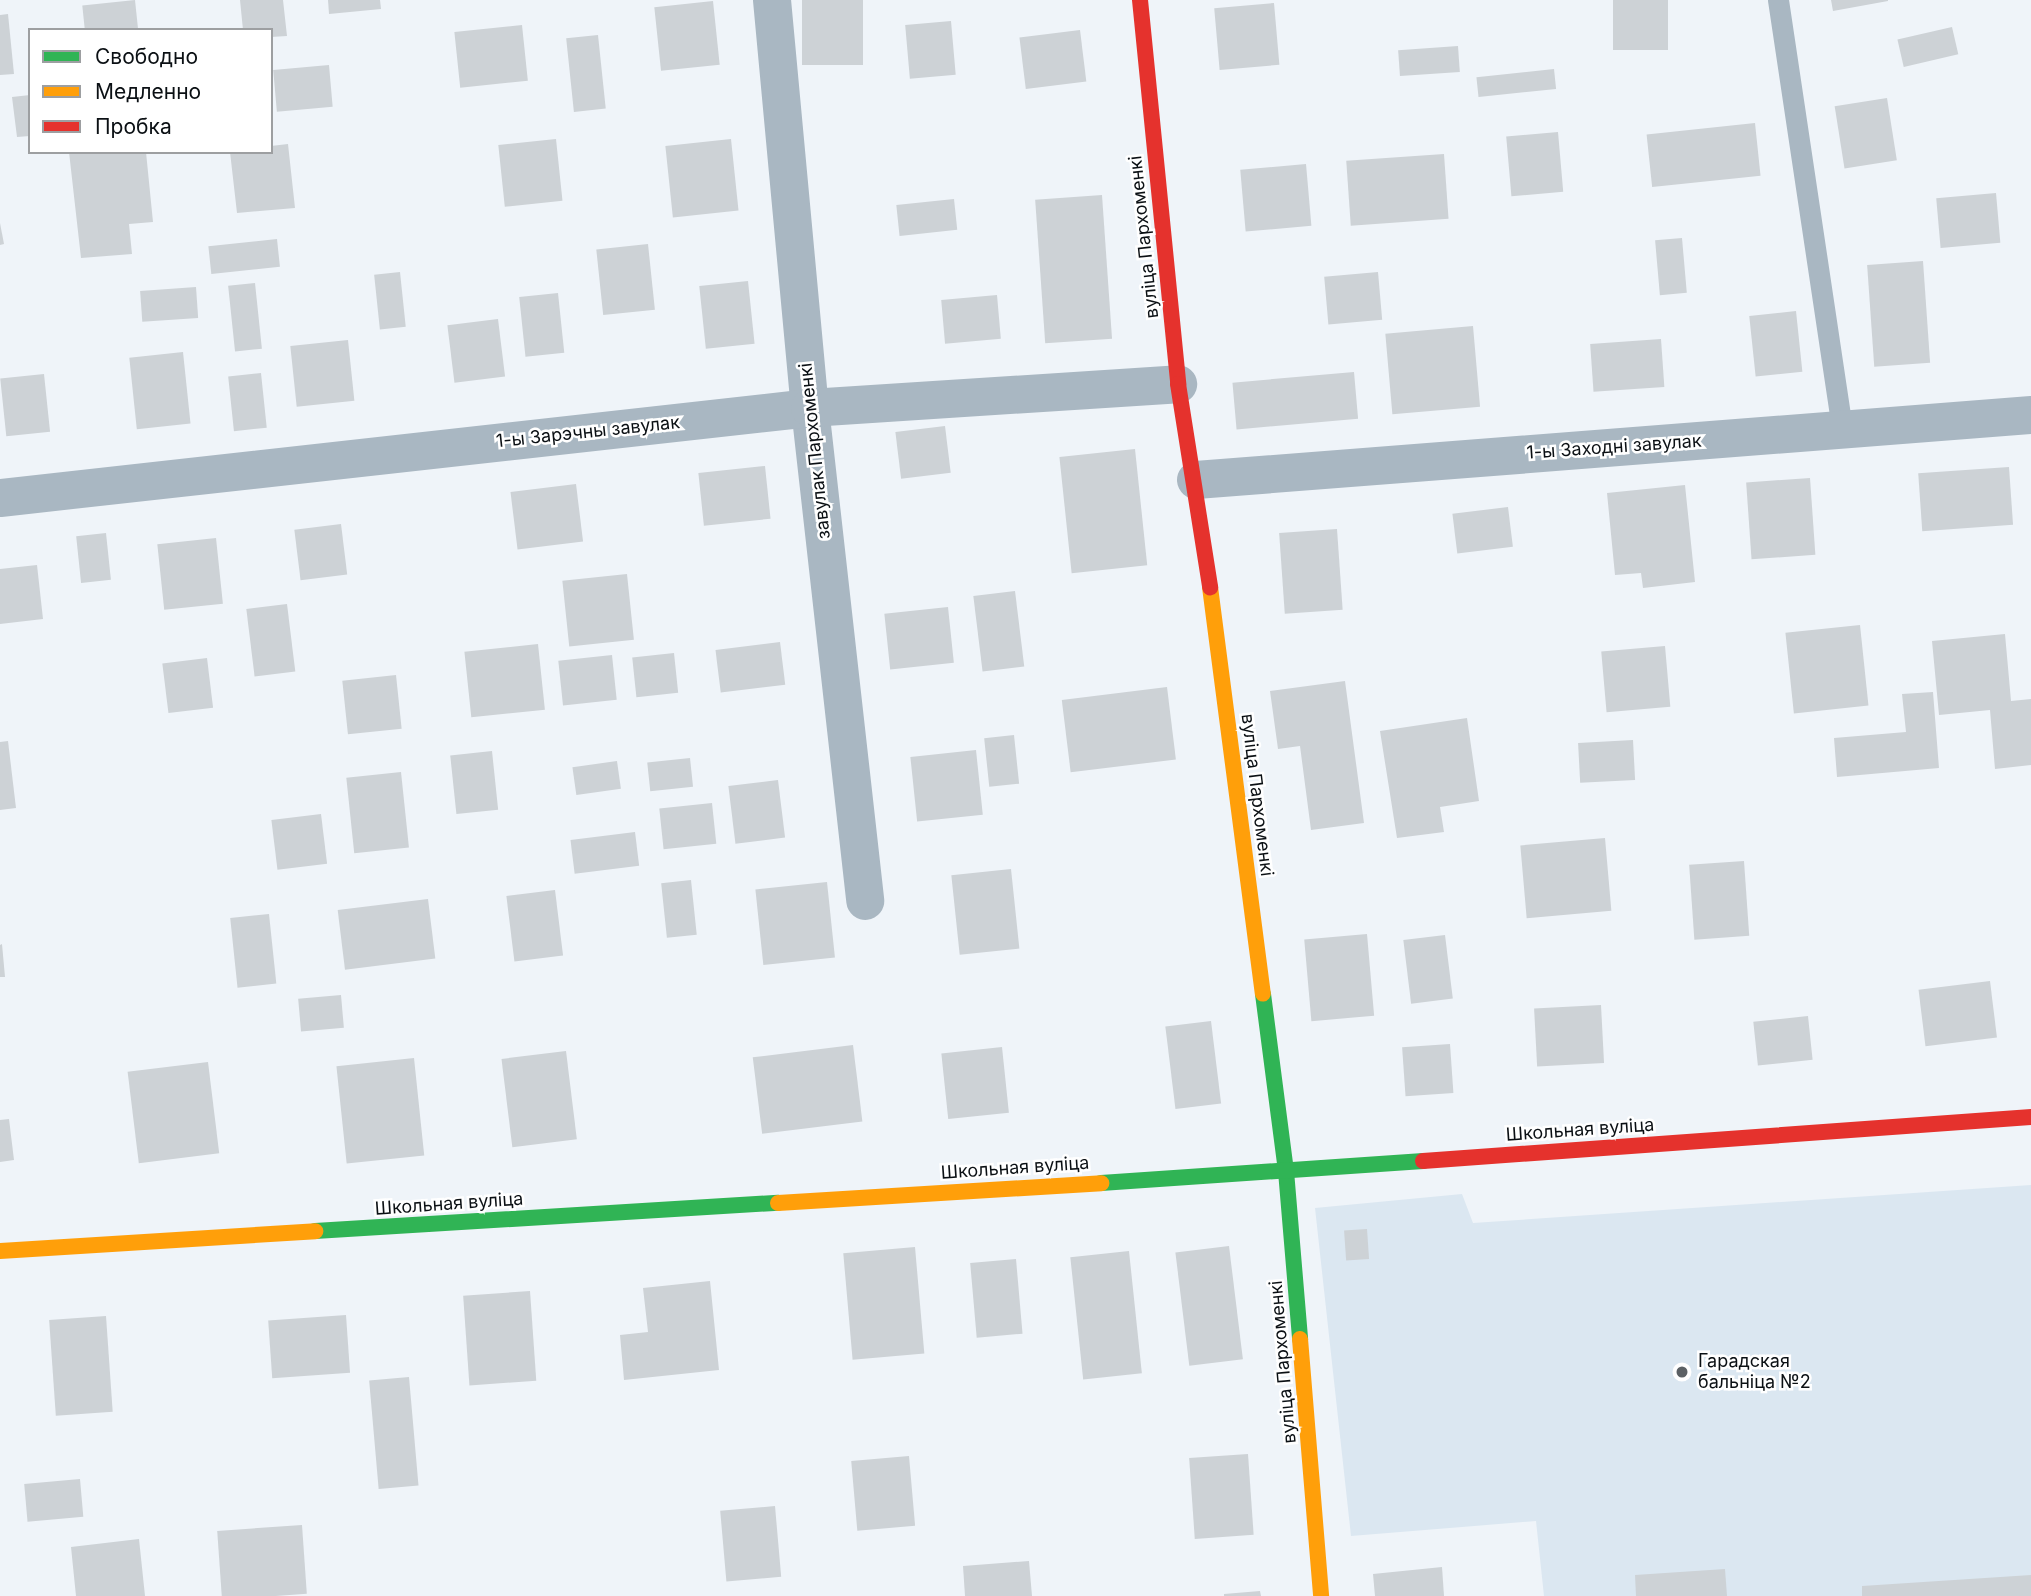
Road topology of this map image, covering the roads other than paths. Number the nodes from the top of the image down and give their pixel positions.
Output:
1 (772, 0) edge
2 (1140, 0) edge
3 (1778, 0) edge
4 (1178, 384) junction
5 (810, 408) junction
6 (2031, 415) edge
7 (1842, 430) junction
8 (1196, 480) junction
9 (0, 498) edge
10 (865, 901) dead end
11 (2031, 1117) edge
12 (1286, 1171) junction
13 (0, 1251) edge
14 (1321, 1596) edge

1 - 5 street, завулак Пархоменкі
2 - 4 street, вуліца Пархоменкі
3 - 7 lane
4 - 5 street, 1-ы Зарэчны завулак
4 - 8 street, вуліца Пархоменкі
5 - 9 street, 1-ы Зарэчны завулак
5 - 10 street, завулак Пархоменкі
6 - 7 street, 1-ы Заходні завулак
7 - 8 street, 1-ы Заходні завулак
8 - 12 street, вуліца Пархоменкі
11 - 12 street, Школьная вуліца
12 - 13 street, Школьная вуліца
12 - 14 street, вуліца Пархоменкі

